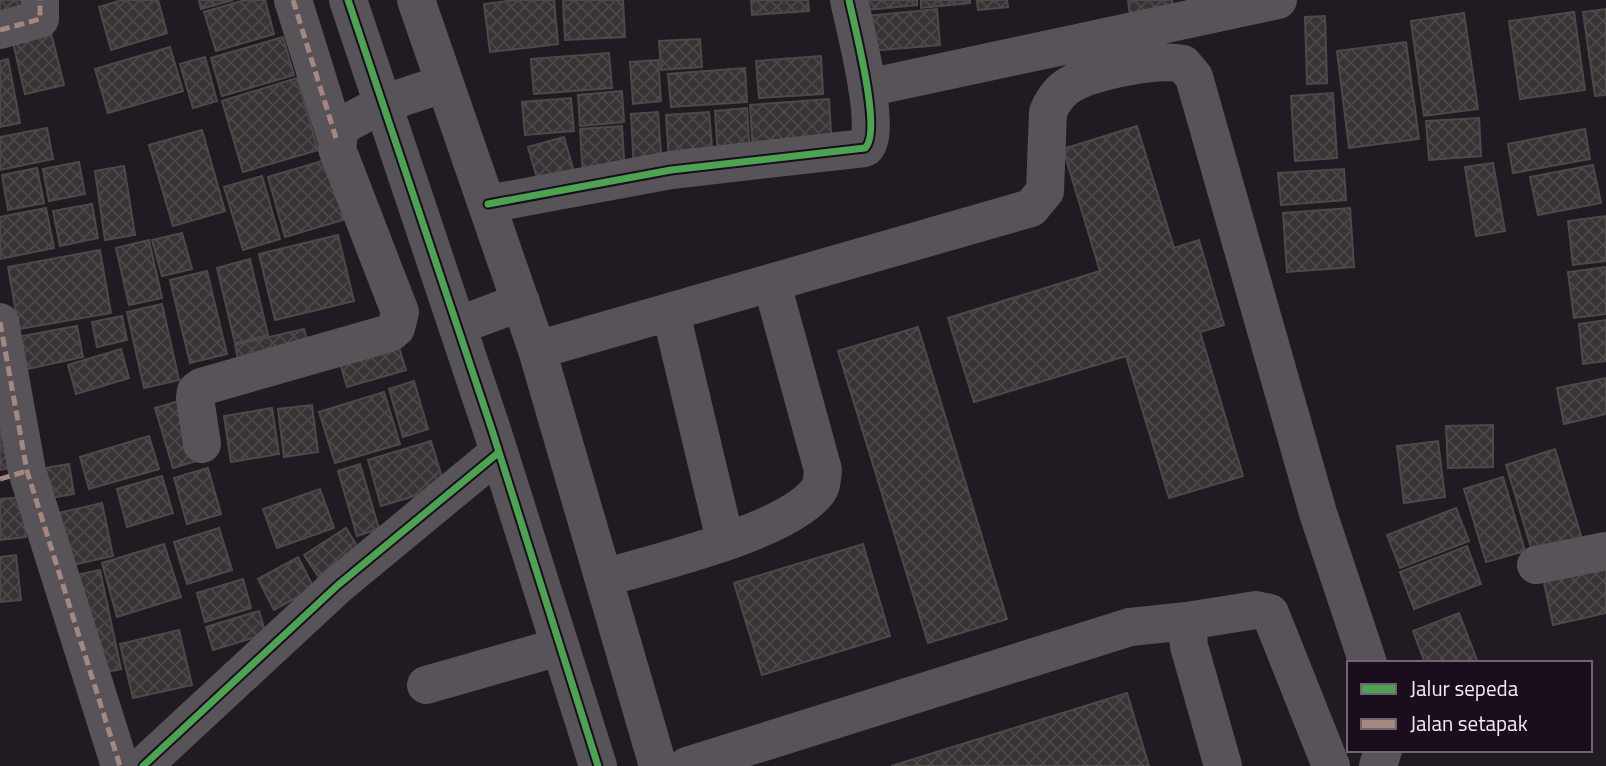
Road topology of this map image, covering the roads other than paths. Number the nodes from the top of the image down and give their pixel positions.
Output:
1 (40, 0) edge
2 (293, 0) edge
3 (348, 0) edge
4 (415, 0) edge
5 (849, 0) edge
6 (1278, 0) edge
7 (0, 30) edge
8 (443, 84) junction
9 (867, 88) junction
10 (382, 104) junction
11 (336, 138) junction
12 (488, 204) junction
13 (772, 284) junction
14 (521, 302) junction
15 (671, 313) junction
16 (0, 322) edge
17 (457, 326) junction
18 (537, 350) junction
19 (202, 444) dead end
20 (498, 453) junction
21 (14, 475) edge
22 (724, 540) junction
23 (1606, 551) edge
24 (1536, 565) dead end
25 (604, 578) junction
26 (1187, 621) junction
27 (559, 647) junction
28 (1367, 661) edge
29 (426, 685) dead end
30 (693, 764) edge
31 (120, 766) edge
32 (143, 766) edge
33 (598, 766) edge
34 (658, 766) edge
35 (1223, 766) edge
36 (1331, 766) edge

1 - 7 street
2 - 11 street
3 - 10 street
4 - 8 street
5 - 9 street
6 - 9 street
8 - 10 street
8 - 12 street
9 - 12 street
10 - 11 street
10 - 17 street
11 - 19 street
12 - 14 street
13 - 15 street
13 - 22 street
13 - 28 street
14 - 17 street
14 - 18 street
15 - 18 street
15 - 22 street
16 - 21 street
17 - 20 street
18 - 25 street
20 - 27 street
20 - 32 street
21 - 31 street
22 - 25 street
23 - 24 street
25 - 34 street
26 - 30 street
26 - 35 street
26 - 36 street
27 - 29 street
27 - 33 street

